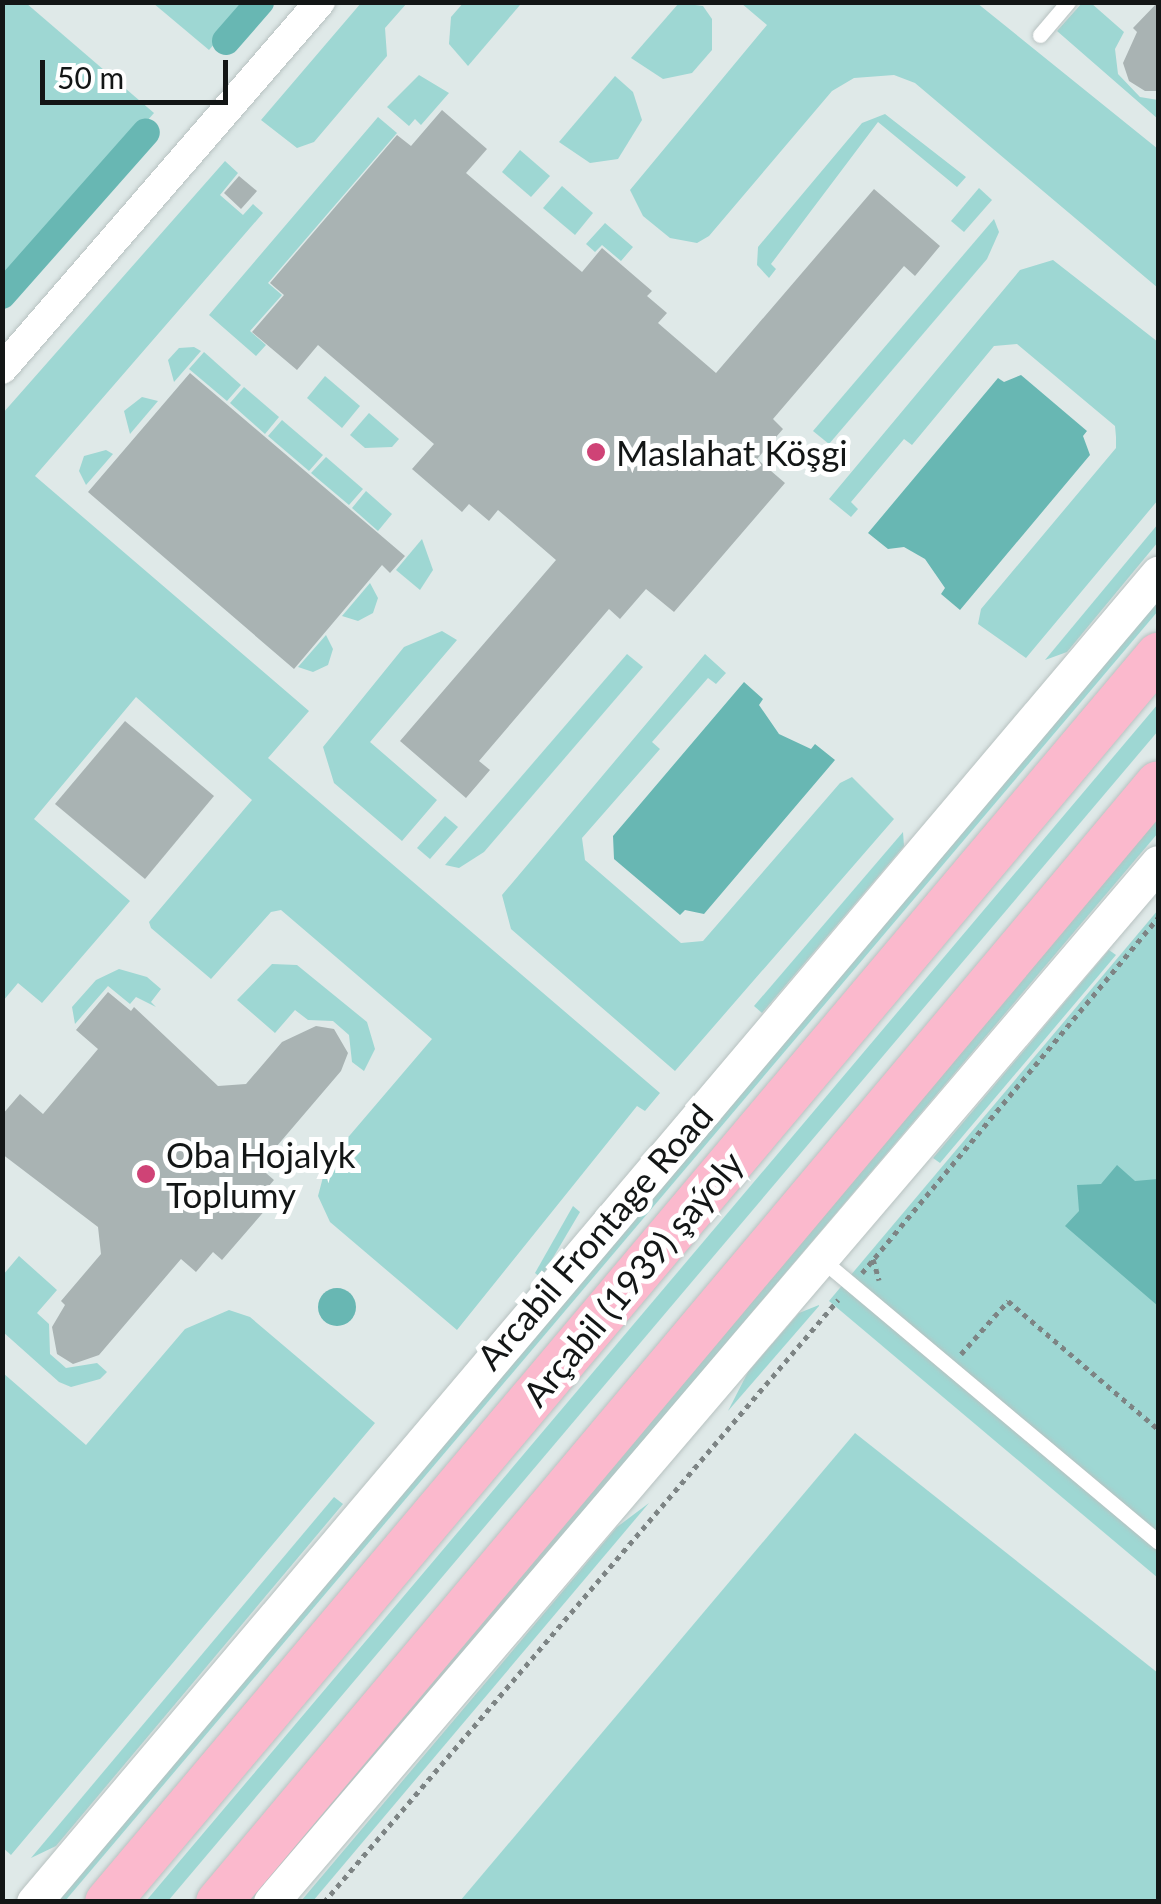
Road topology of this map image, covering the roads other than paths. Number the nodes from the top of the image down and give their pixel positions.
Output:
1 (320, 2) edge
2 (1068, 2) edge
3 (1040, 35) dead end
4 (2, 369) edge
5 (1158, 574) edge
6 (1158, 656) edge
7 (1158, 783) edge
8 (1158, 862) edge
9 (821, 1259) junction
10 (1158, 1542) edge
11 (34, 1902) edge
12 (107, 1902) edge
13 (218, 1902) edge
14 (271, 1902) edge

1 - 4 street
2 - 3 lane
5 - 11 street, Arcabil Frontage Road
6 - 12 main road, Arçabil (1939) şaýoly
7 - 13 main road
8 - 9 street
9 - 10 lane
9 - 14 street

